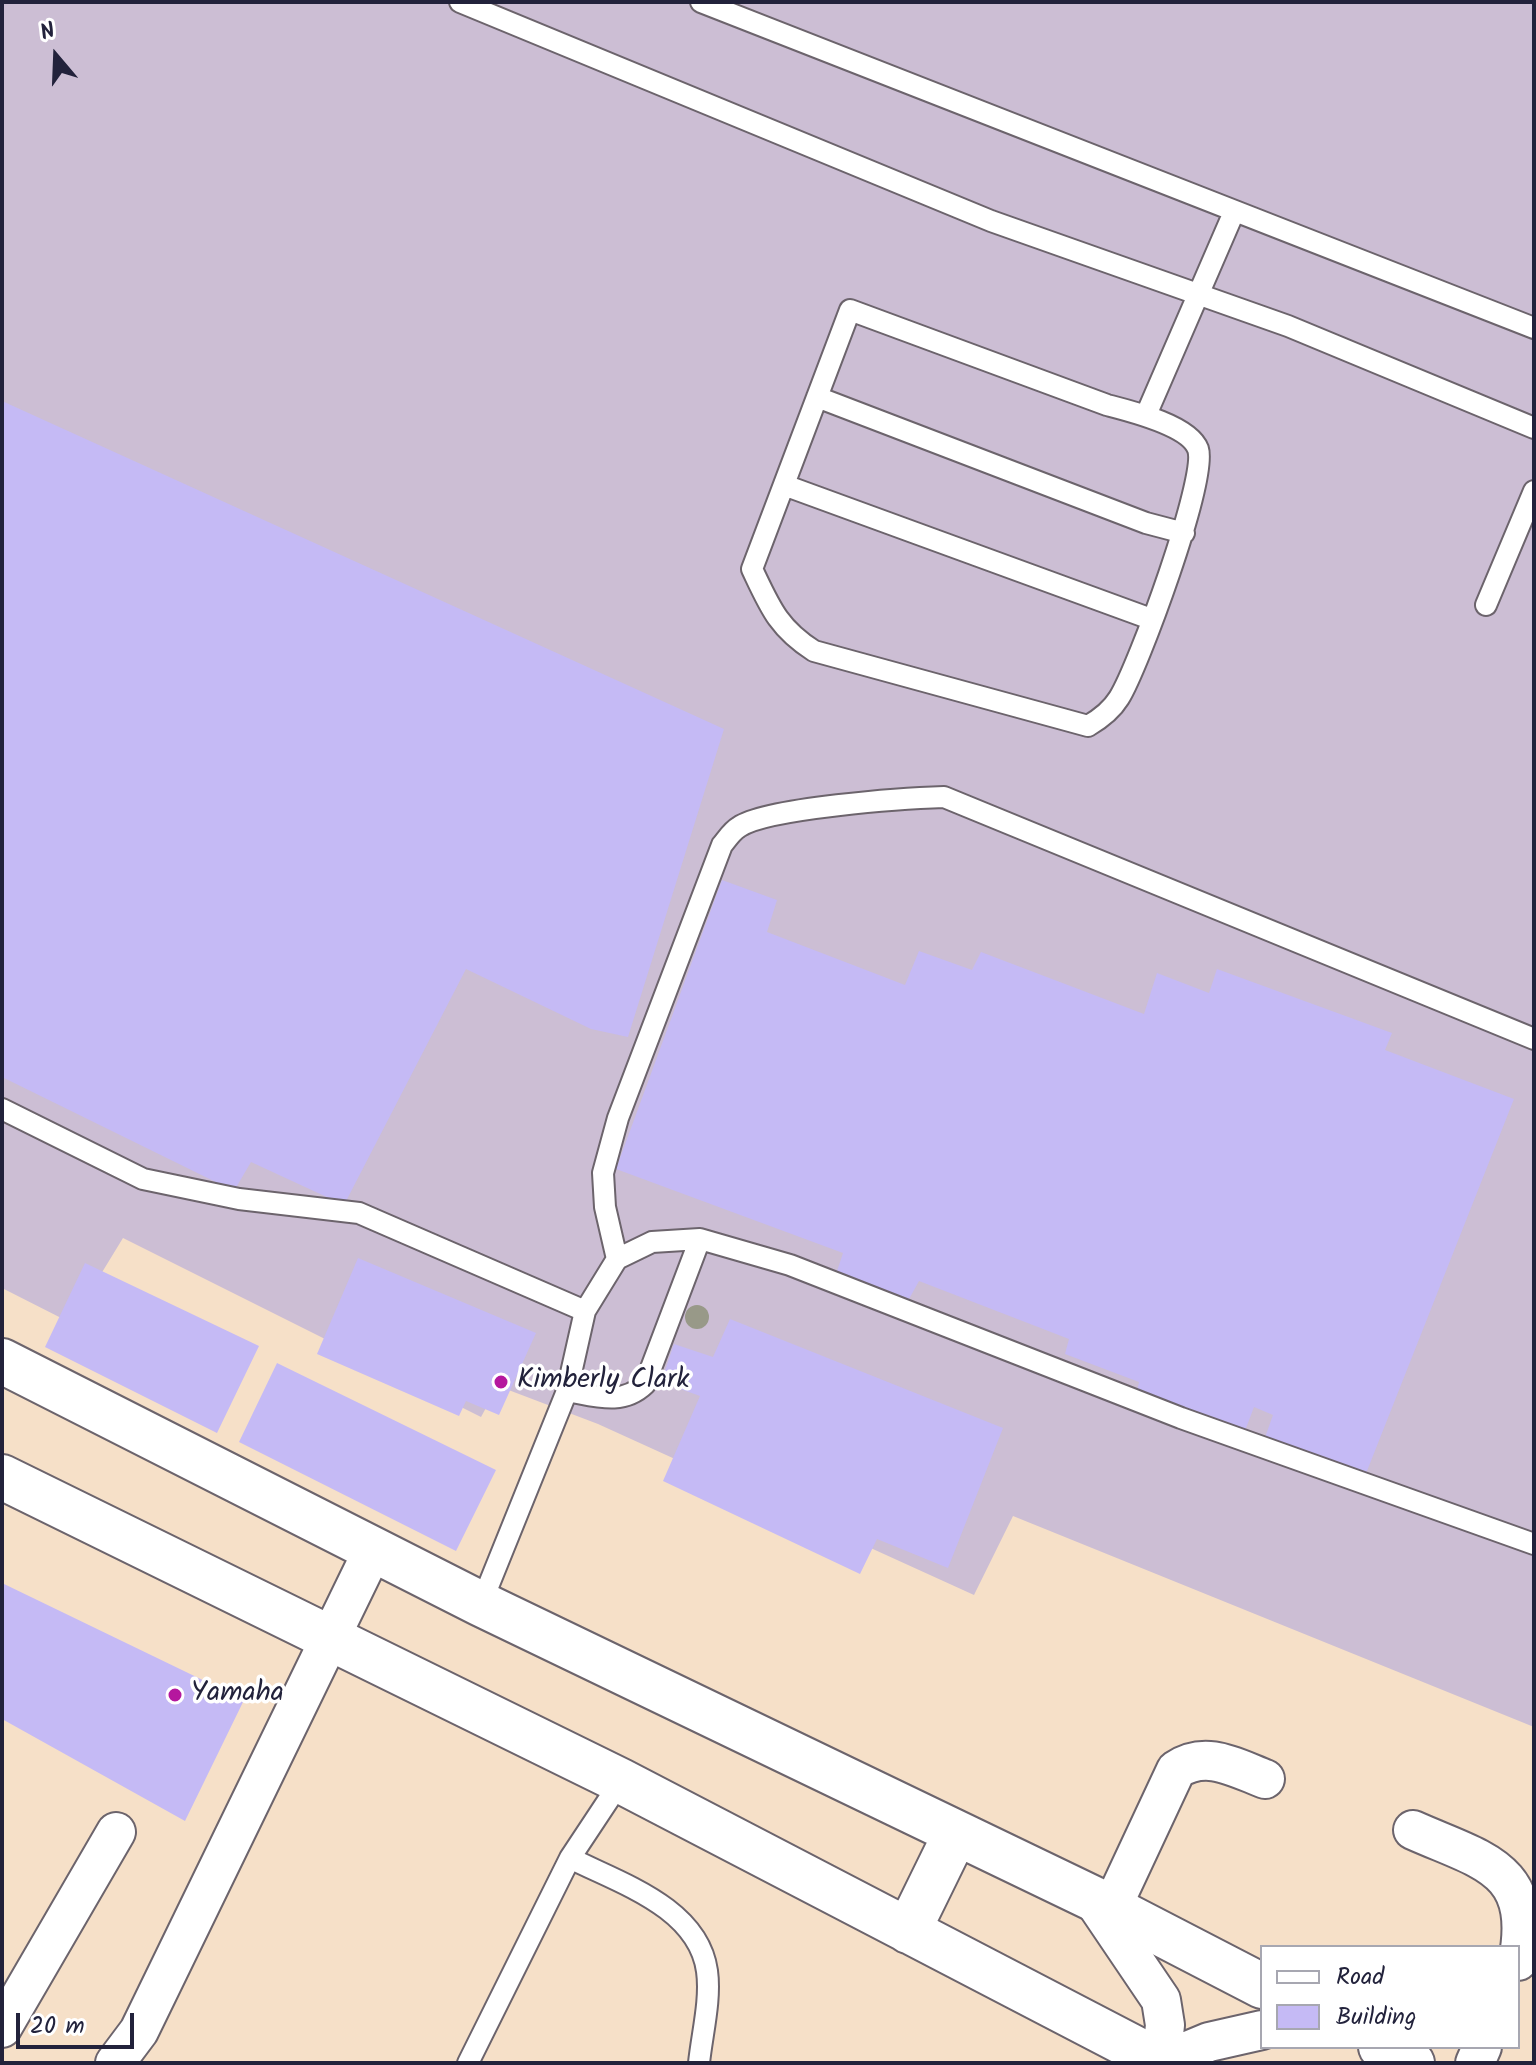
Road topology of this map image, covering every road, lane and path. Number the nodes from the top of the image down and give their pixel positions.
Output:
1 (460, 2) edge
2 (701, 2) edge
3 (1234, 212) junction
4 (1197, 295) junction
5 (1534, 328) edge
6 (817, 397) junction
7 (1146, 415) junction
8 (1534, 428) edge
9 (784, 485) junction
10 (1534, 491) edge
11 (1184, 533) junction
12 (1486, 605) dead end
13 (1151, 619) junction
14 (1533, 1037) edge
15 (2, 1109) edge
16 (700, 1239) junction
17 (617, 1259) junction
18 (585, 1311) junction
19 (2, 1361) edge
20 (567, 1391) junction
21 (2, 1477) edge
22 (1534, 1544) edge
23 (373, 1550) junction
24 (481, 1604) junction
25 (332, 1639) junction
26 (1265, 1779) dead end
27 (621, 1781) junction
28 (1413, 1830) dead end
29 (116, 1832) dead end
30 (956, 1833) junction
31 (570, 1858) junction
32 (1101, 1903) junction
33 (908, 1931) junction
34 (1520, 1957) edge
35 (1260, 1985) edge
36 (2, 2028) edge
37 (1260, 2030) edge
38 (1385, 2049) edge
39 (115, 2063) edge
40 (468, 2063) edge
41 (699, 2063) edge
42 (1161, 2063) edge
43 (1412, 2063) edge

1 - 4 lane
2 - 3 lane
3 - 4 lane
3 - 5 lane
4 - 7 lane
4 - 8 lane
6 - 7 lane
6 - 9 lane
6 - 11 lane
7 - 11 lane
9 - 13 lane
9 - 13 lane
10 - 12 lane
11 - 13 lane
14 - 17 lane
15 - 18 lane
16 - 17 lane
16 - 20 lane
16 - 22 lane
17 - 18 lane
18 - 20 lane
19 - 23 main road
20 - 24 lane
21 - 25 main road
23 - 24 main road
23 - 25 street
24 - 30 main road
25 - 27 main road
25 - 39 street
26 - 32 street
27 - 31 lane
27 - 33 main road
28 - 34 street
29 - 36 street
30 - 32 main road
30 - 33 main road
31 - 40 lane
31 - 41 lane
32 - 35 main road
32 - 42 street
33 - 42 main road
37 - 42 street
38 - 43 main road

